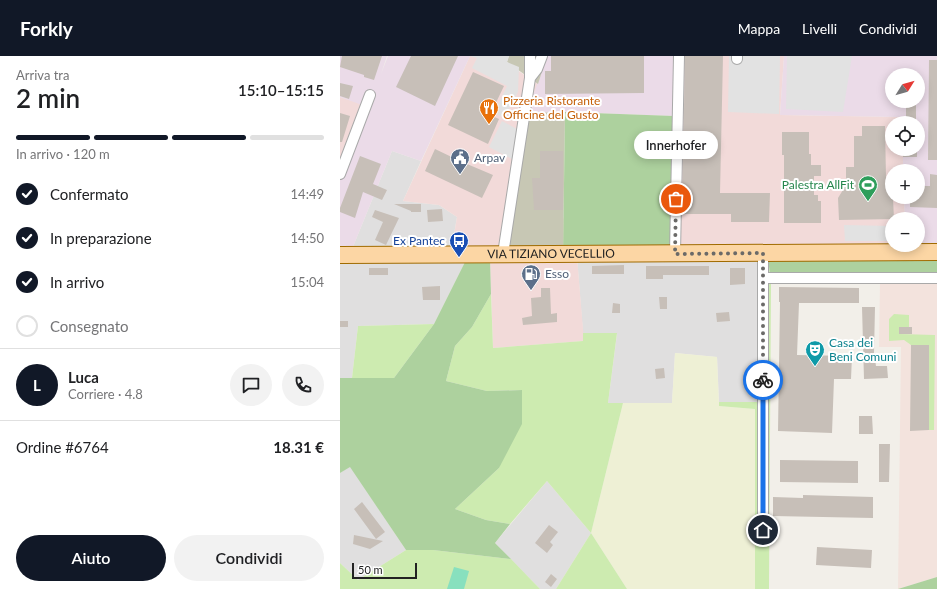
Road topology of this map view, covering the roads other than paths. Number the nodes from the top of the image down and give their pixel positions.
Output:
1 (530, 56) edge
2 (542, 56) edge
3 (679, 56) edge
4 (530, 78) junction
5 (370, 95) dead end
6 (340, 174) edge
7 (937, 252) edge
8 (763, 253) junction
9 (503, 254) junction
10 (675, 254) junction
11 (340, 255) edge
12 (763, 278) junction
13 (937, 278) edge
14 (763, 530) dead end

1 - 4 street
2 - 4 street
3 - 10 street
4 - 9 street
5 - 6 street
7 - 8 main road, VIA TIZIANO VECELLIO
8 - 10 main road, VIA TIZIANO VECELLIO
8 - 12 street
9 - 10 main road, VIA TIZIANO VECELLIO
9 - 11 main road, VIA TIZIANO VECELLIO
12 - 13 street
12 - 14 street

